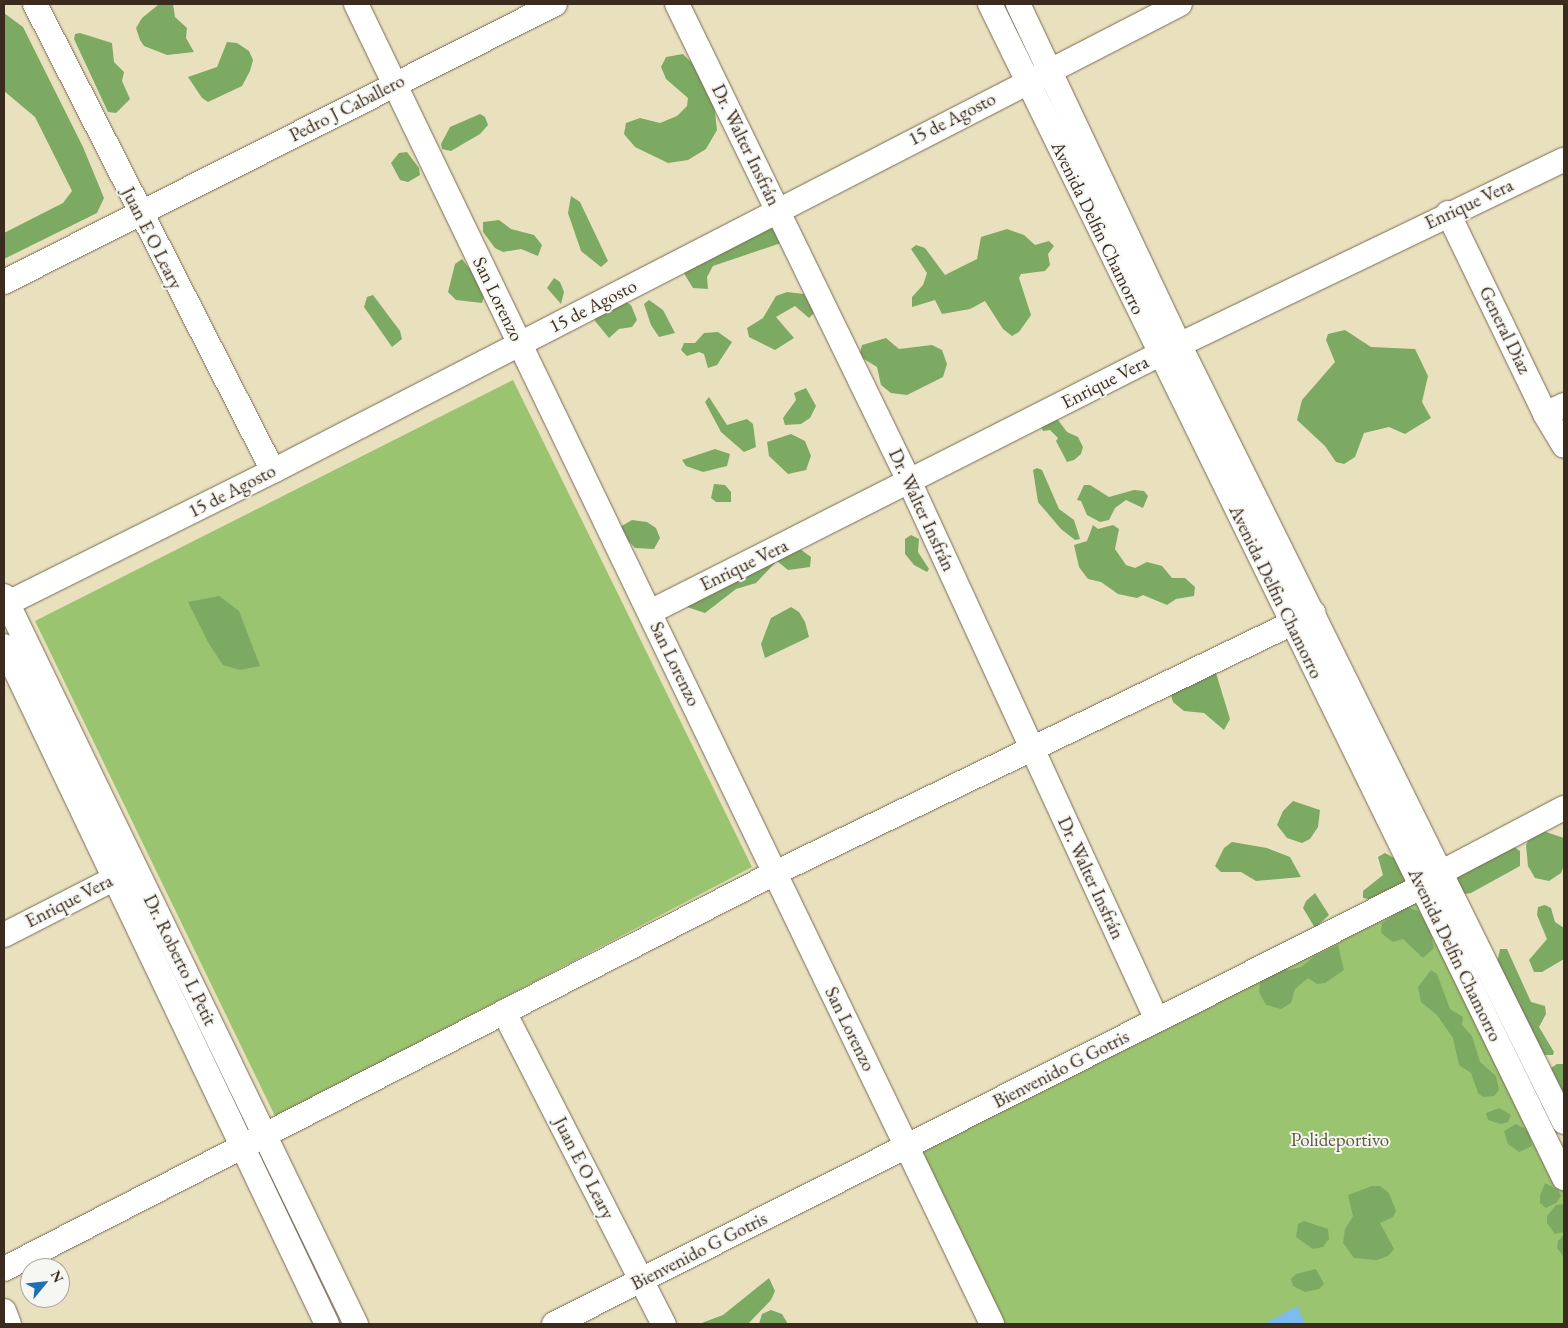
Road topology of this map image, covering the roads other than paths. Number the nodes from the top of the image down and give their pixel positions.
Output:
1 (35, 4) edge
2 (356, 4) edge
3 (555, 4) edge
4 (677, 4) edge
5 (990, 4) edge
6 (1018, 4) edge
7 (1180, 4) edge
8 (1049, 70) junction
9 (1026, 81) junction
10 (394, 84) junction
11 (1564, 160) edge
12 (778, 210) junction
13 (1448, 213) junction
14 (141, 216) junction
15 (4, 282) edge
16 (520, 344) junction
17 (1169, 349) junction
18 (1555, 410) edge
19 (1564, 446) edge
20 (273, 471) junction
21 (910, 483) junction
22 (5, 601) edge
23 (650, 612) junction
24 (1313, 613) junction
25 (1292, 624) junction
26 (4, 646) edge
27 (1031, 750) junction
28 (1564, 808) edge
29 (135, 868) junction
30 (775, 873) junction
31 (1440, 873) junction
32 (114, 878) junction
33 (1422, 887) junction
34 (4, 935) edge
35 (504, 1012) junction
36 (1157, 1020) junction
37 (1564, 1122) edge
38 (264, 1136) junction
39 (242, 1145) junction
40 (907, 1146) junction
41 (1564, 1178) edge
42 (4, 1269) edge
43 (642, 1280) junction
44 (4, 1312) edge
45 (9, 1324) edge
46 (328, 1324) edge
47 (356, 1324) edge
48 (554, 1324) edge
49 (664, 1324) edge
50 (992, 1324) edge

1 - 14 street, Juan E O Leary
2 - 10 street, San Lorenzo
3 - 10 street, Pedro J Caballero
4 - 12 street, Dr. Walter Insfrán
5 - 9 street, Avenida Delfin Chamorro
6 - 8 street, Avenida Delfin Chamorro
7 - 8 street, 15 de Agosto
8 - 9 street, 15 de Agosto
8 - 17 street, Avenida Delfin Chamorro
9 - 12 street, 15 de Agosto
9 - 17 street, Avenida Delfin Chamorro
10 - 14 street, Pedro J Caballero
10 - 16 street, San Lorenzo
11 - 13 street, Enrique Vera
12 - 16 street, 15 de Agosto
12 - 21 street, Dr. Walter Insfrán
13 - 17 street, Enrique Vera
13 - 18 street, General Diaz
14 - 15 street, Pedro J Caballero
14 - 20 street, Juan E O Leary
16 - 20 street, 15 de Agosto
16 - 23 street, San Lorenzo
17 - 21 street, Enrique Vera
17 - 24 street, Avenida Delfin Chamorro
17 - 25 street, Avenida Delfin Chamorro
18 - 19 street, General Diaz
20 - 22 street, 15 de Agosto
21 - 23 street, Enrique Vera
21 - 27 street, Dr. Walter Insfrán
22 - 29 street, Dr. Roberto L Petit
23 - 30 street, San Lorenzo
24 - 25 street
24 - 31 street, Avenida Delfin Chamorro
25 - 27 street
25 - 33 street, Avenida Delfin Chamorro
26 - 32 street, Dr. Roberto L Petit
27 - 30 street
27 - 36 street, Dr. Walter Insfrán
28 - 31 street, Bienvenido G Gotris
29 - 32 street, Enrique Vera
29 - 38 street, Dr. Roberto L Petit
30 - 35 street
30 - 40 street, San Lorenzo
31 - 33 street, Bienvenido G Gotris
31 - 37 street, Avenida Delfin Chamorro
32 - 34 street, Enrique Vera
32 - 39 street, Dr. Roberto L Petit
33 - 36 street, Bienvenido G Gotris
33 - 41 street, Avenida Delfin Chamorro
35 - 38 street
35 - 43 street, Juan E O Leary
36 - 40 street, Bienvenido G Gotris
38 - 39 street
38 - 47 street, Dr. Roberto L Petit
39 - 42 street
39 - 46 street, Dr. Roberto L Petit
40 - 43 street, Bienvenido G Gotris
40 - 50 street, San Lorenzo
43 - 48 street, Bienvenido G Gotris
43 - 49 street, Juan E O Leary
44 - 45 street

